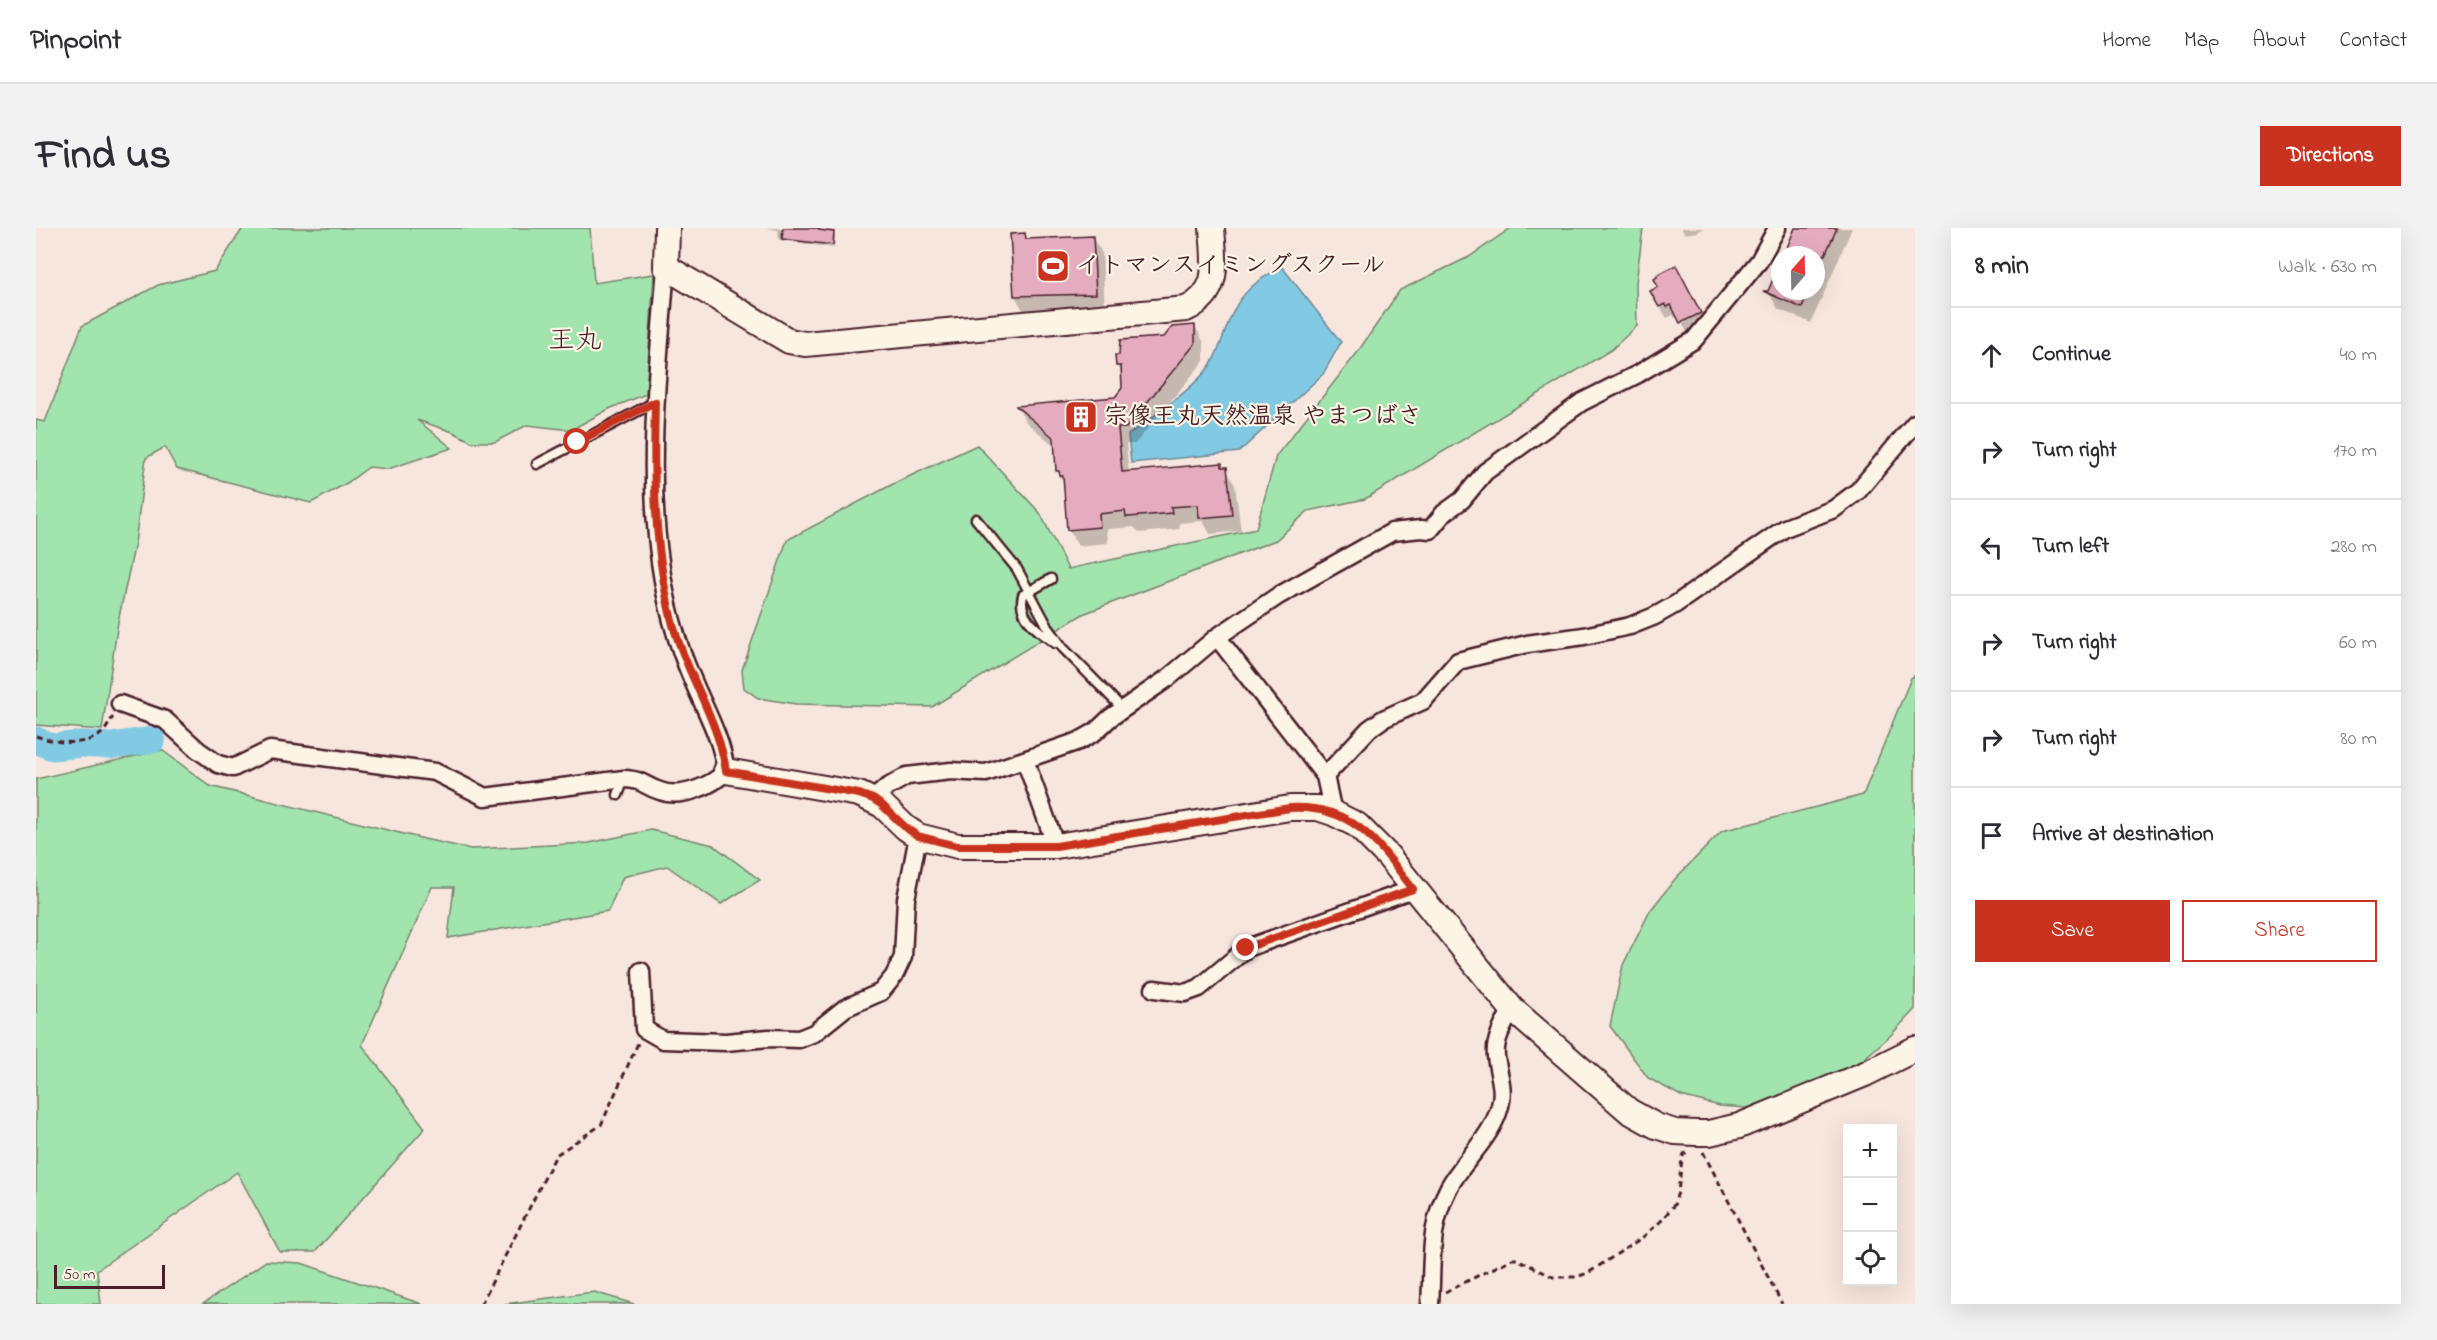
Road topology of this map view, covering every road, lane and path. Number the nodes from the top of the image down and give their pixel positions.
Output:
1 (667, 228) edge
2 (1212, 228) edge
3 (1777, 228) edge
4 (666, 267) junction
5 (655, 402) junction
6 (1915, 423) edge
7 (537, 464) dead end
8 (976, 519) dead end
9 (1051, 579) dead end
10 (1029, 592) junction
11 (1217, 638) junction
12 (1063, 648) junction
13 (120, 704) joint
14 (1123, 709) junction
15 (36, 736) edge
16 (1025, 760) junction
17 (726, 771) junction
18 (1325, 776) junction
19 (624, 779) junction
20 (618, 795) dead end
21 (873, 799) junction
22 (1333, 813) junction
23 (918, 836) junction
24 (1056, 846) junction
25 (1413, 889) junction
26 (641, 971) dead end
27 (1154, 989) dead end
28 (1512, 1009) junction
29 (644, 1029) junction
30 (1915, 1049) edge
31 (1698, 1140) junction
32 (1430, 1302) edge
33 (481, 1304) edge
34 (1782, 1304) edge

1 - 4 street
2 - 4 street
3 - 11 street
4 - 5 street
5 - 7 lane
5 - 17 street
6 - 18 street
8 - 10 lane
9 - 10 lane
10 - 12 lane
10 - 12 lane
11 - 14 street
11 - 18 street
12 - 14 lane
13 - 15 path
13 - 19 street
14 - 16 street
16 - 21 street
16 - 24 street
17 - 19 street
17 - 21 street
18 - 22 street
19 - 20 lane
21 - 23 street
22 - 24 street
22 - 25 street
23 - 24 street
23 - 29 street
25 - 27 street
25 - 28 street
26 - 29 street
28 - 31 street
28 - 32 street
29 - 33 path
30 - 31 street
31 - 32 path
31 - 34 path

